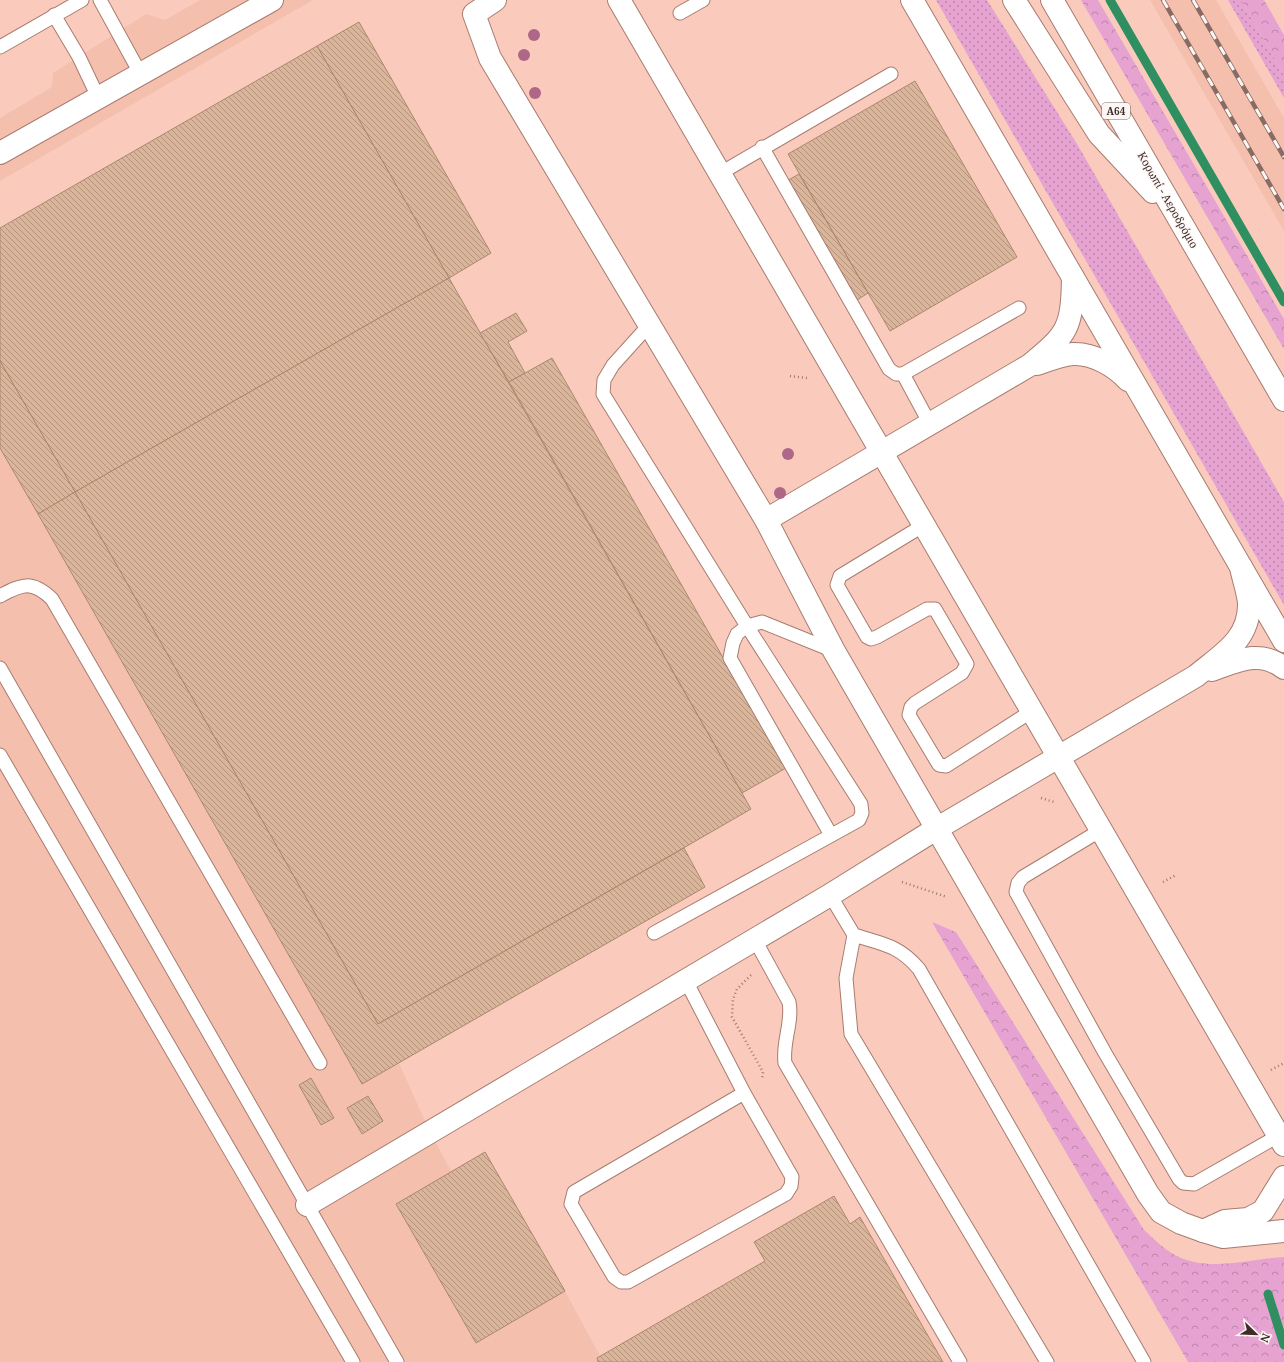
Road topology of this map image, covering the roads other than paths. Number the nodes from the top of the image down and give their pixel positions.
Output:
1 (82, 0) edge
2 (100, 0) edge
3 (272, 0) edge
4 (495, 0) edge
5 (619, 0) edge
6 (703, 0) edge
7 (912, 0) edge
8 (1014, 0) edge
9 (1052, 0) edge
10 (471, 7) edge
11 (680, 12) dead end
12 (54, 15) junction
13 (0, 47) edge
14 (140, 73) junction
15 (891, 74) dead end
16 (98, 97) junction
17 (762, 147) junction
18 (0, 153) edge
19 (719, 174) junction
20 (1181, 223) junction
21 (1073, 278) junction
22 (1019, 308) dead end
23 (650, 324) junction
24 (1030, 365) junction
25 (903, 374) junction
26 (1141, 395) junction
27 (1284, 400) edge
28 (930, 424) junction
29 (881, 452) junction
30 (766, 520) junction
31 (924, 525) junction
32 (1241, 567) junction
33 (0, 596) edge
34 (747, 626) junction
35 (1284, 641) edge
36 (834, 651) junction
37 (0, 668) edge
38 (1284, 668) edge
39 (1196, 676) junction
40 (1032, 712) junction
41 (0, 755) edge
42 (1058, 756) junction
43 (936, 829) junction
44 (1101, 830) junction
45 (831, 835) junction
46 (830, 895) junction
47 (654, 933) dead end
48 (854, 934) junction
49 (755, 940) junction
50 (686, 981) junction
51 (320, 1064) dead end
52 (744, 1093) junction
53 (1281, 1140) edge
54 (1284, 1177) edge
55 (306, 1205) junction
56 (1203, 1231) junction
57 (1284, 1231) edge
58 (353, 1362) edge
59 (397, 1362) edge
60 (960, 1362) edge
61 (1046, 1362) edge
62 (1144, 1362) edge

1 - 12 lane
2 - 14 lane
3 - 14 main road
4 - 10 main road
5 - 19 main road
6 - 11 lane
7 - 21 main road
8 - 20 main road
9 - 20 main road, Κορωπί - Αεροδρόμιο / Α64
10 - 23 main road
12 - 13 lane
12 - 16 lane
14 - 16 main road
15 - 17 lane
16 - 18 main road
17 - 19 lane
17 - 25 lane
19 - 29 main road
20 - 27 main road, Κορωπί - Αεροδρόμιο / Α64
21 - 24 main road
21 - 26 main road
22 - 25 lane
23 - 30 main road
23 - 34 lane
24 - 26 main road
24 - 28 main road
25 - 28 lane
26 - 32 main road
28 - 29 main road
29 - 30 main road
29 - 31 main road
30 - 36 main road
31 - 40 main road
31 - 40 lane
32 - 35 main road
32 - 39 main road
33 - 51 lane
34 - 36 lane
34 - 45 lane
34 - 45 lane
36 - 43 main road
37 - 55 lane
38 - 39 main road
39 - 42 main road
40 - 42 main road
41 - 58 lane
42 - 43 main road
42 - 44 main road
43 - 46 main road
43 - 56 main road
44 - 53 main road
44 - 53 lane
45 - 47 lane
46 - 48 lane
46 - 49 main road
48 - 61 lane
48 - 62 lane
49 - 50 main road
49 - 60 lane
50 - 52 lane
50 - 55 main road
52 - 52 lane
54 - 56 main road
55 - 59 lane
56 - 57 main road

